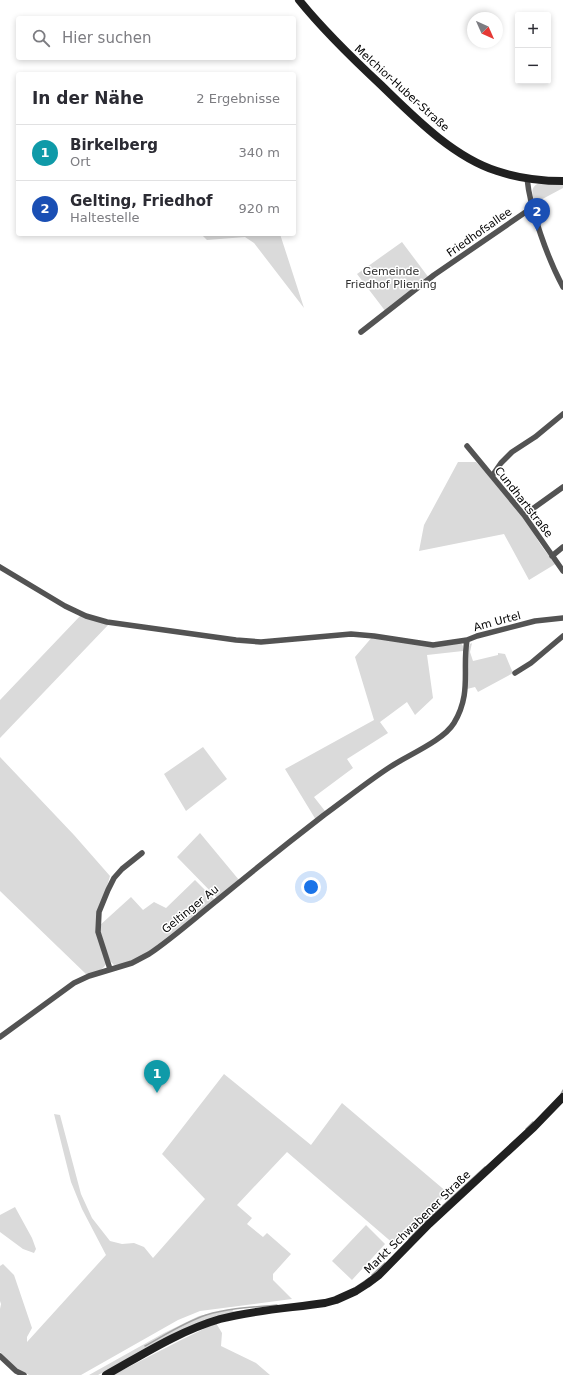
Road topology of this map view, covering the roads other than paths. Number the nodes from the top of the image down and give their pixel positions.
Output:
1 (299, 0) edge
2 (527, 178) junction
3 (563, 181) edge
4 (532, 207) junction
5 (563, 287) edge
6 (361, 332) dead end
7 (563, 414) edge
8 (467, 446) dead end
9 (492, 476) junction
10 (563, 487) edge
11 (524, 515) junction
12 (563, 547) edge
13 (552, 556) junction
14 (0, 567) edge
15 (563, 571) edge
16 (563, 618) edge
17 (563, 636) edge
18 (467, 640) junction
19 (514, 673) dead end
20 (380, 773) joint
21 (142, 853) dead end
22 (110, 969) junction
23 (0, 1037) edge
24 (563, 1097) edge
25 (0, 1356) edge
26 (24, 1375) edge
27 (106, 1375) edge

1 - 2 main road, Melchior-Huber-Straße
2 - 3 main road, Melchior-Huber-Straße
2 - 4 street
4 - 5 street
4 - 6 street, Friedhofsallee
7 - 9 street
8 - 9 street, Cundhartstraße
9 - 11 street, Cundhartstraße
10 - 11 street
11 - 13 street, Cundhartstraße
12 - 13 street
13 - 15 street, Cundhartstraße
14 - 18 street
16 - 18 street, Am Urtel
17 - 19 street
18 - 20 street, Am Urtel
20 - 22 street, Geltinger Au
21 - 22 street
22 - 23 street, Geltinger Au
24 - 27 main road, Markt Schwabener Straße
25 - 26 street

